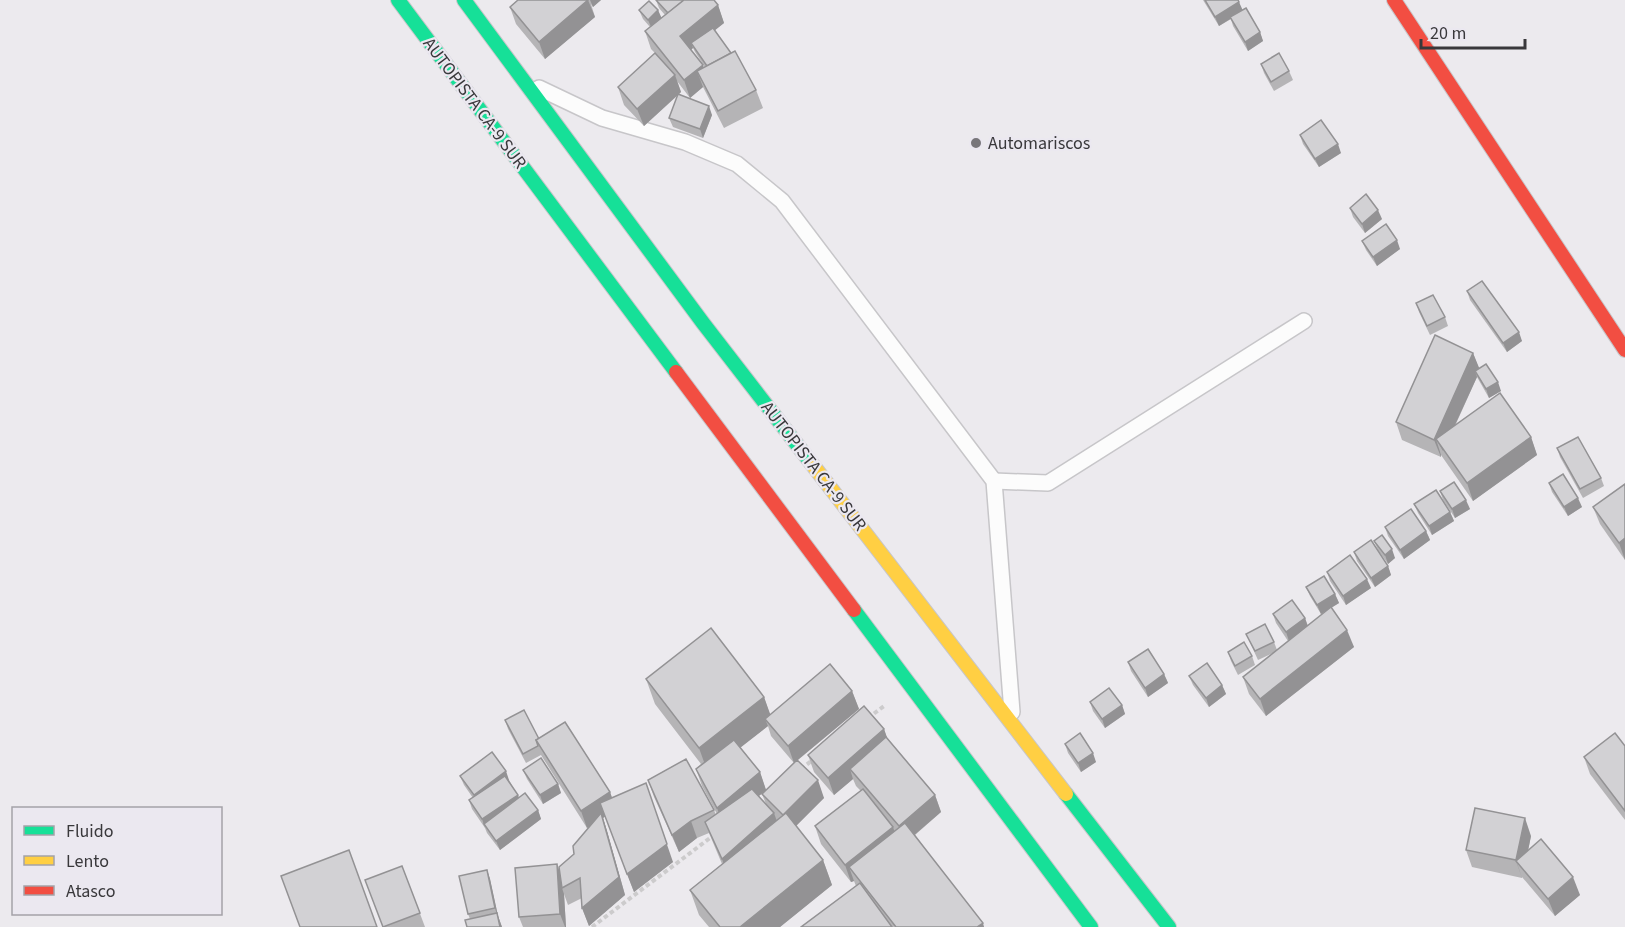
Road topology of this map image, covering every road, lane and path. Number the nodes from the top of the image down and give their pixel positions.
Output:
1 (398, 0) edge
2 (464, 0) edge
3 (1394, 0) edge
4 (518, 73) junction
5 (1304, 321) dead end
6 (1625, 350) edge
7 (994, 481) junction
8 (911, 686) junction
9 (864, 721) edge
10 (1012, 721) junction
11 (817, 757) edge
12 (798, 771) edge
13 (723, 828) edge
14 (592, 927) edge
15 (1091, 927) edge
16 (1169, 927) edge

1 - 8 main road, AUTOPISTA CA-9 SUR
2 - 4 main road, AUTOPISTA CA-9 SUR
3 - 6 main road
4 - 7 lane
4 - 10 main road, AUTOPISTA CA-9 SUR
5 - 7 lane
7 - 10 lane
8 - 9 path
8 - 15 main road, AUTOPISTA CA-9 SUR
10 - 16 main road, AUTOPISTA CA-9 SUR
11 - 12 path
13 - 14 path

